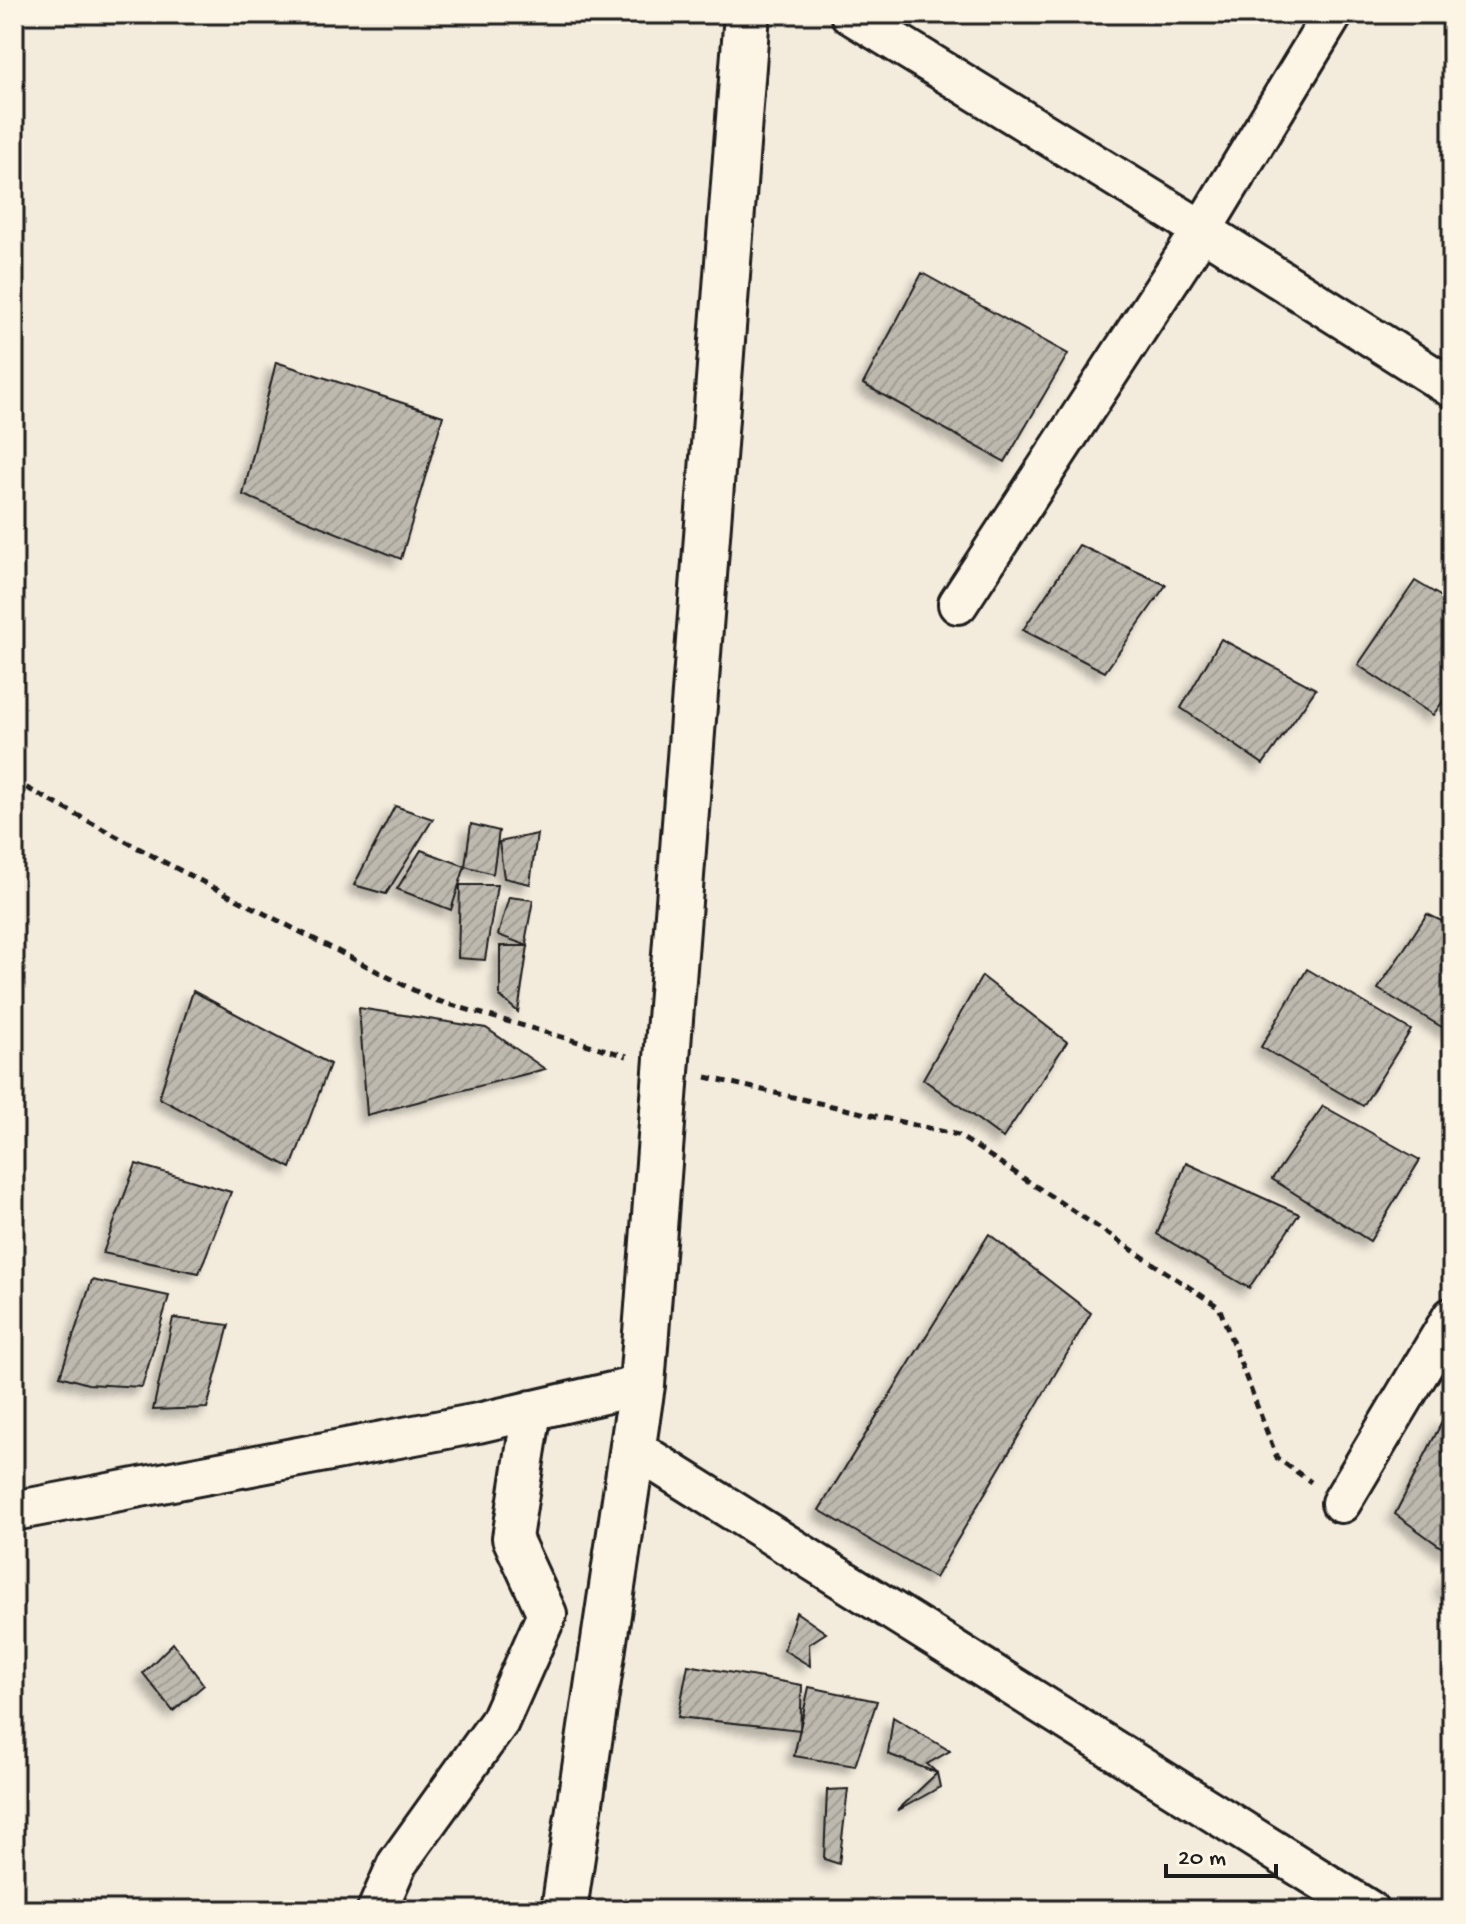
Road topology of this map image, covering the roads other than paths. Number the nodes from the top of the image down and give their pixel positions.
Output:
1 (747, 14) edge
2 (850, 14) edge
3 (1333, 14) edge
4 (1202, 230) junction
5 (1452, 388) edge
6 (958, 604) dead end
7 (1452, 1317) edge
8 (642, 1385) junction
9 (532, 1410) junction
10 (633, 1448) junction
11 (1341, 1503) road end
12 (14, 1511) edge
13 (377, 1910) edge
14 (564, 1910) edge
15 (1369, 1910) edge

1 - 8 main road
2 - 4 street
3 - 4 street
4 - 5 street
4 - 6 street
7 - 11 street
8 - 9 street
8 - 10 main road
9 - 12 street
9 - 13 street
10 - 14 main road
10 - 15 street

